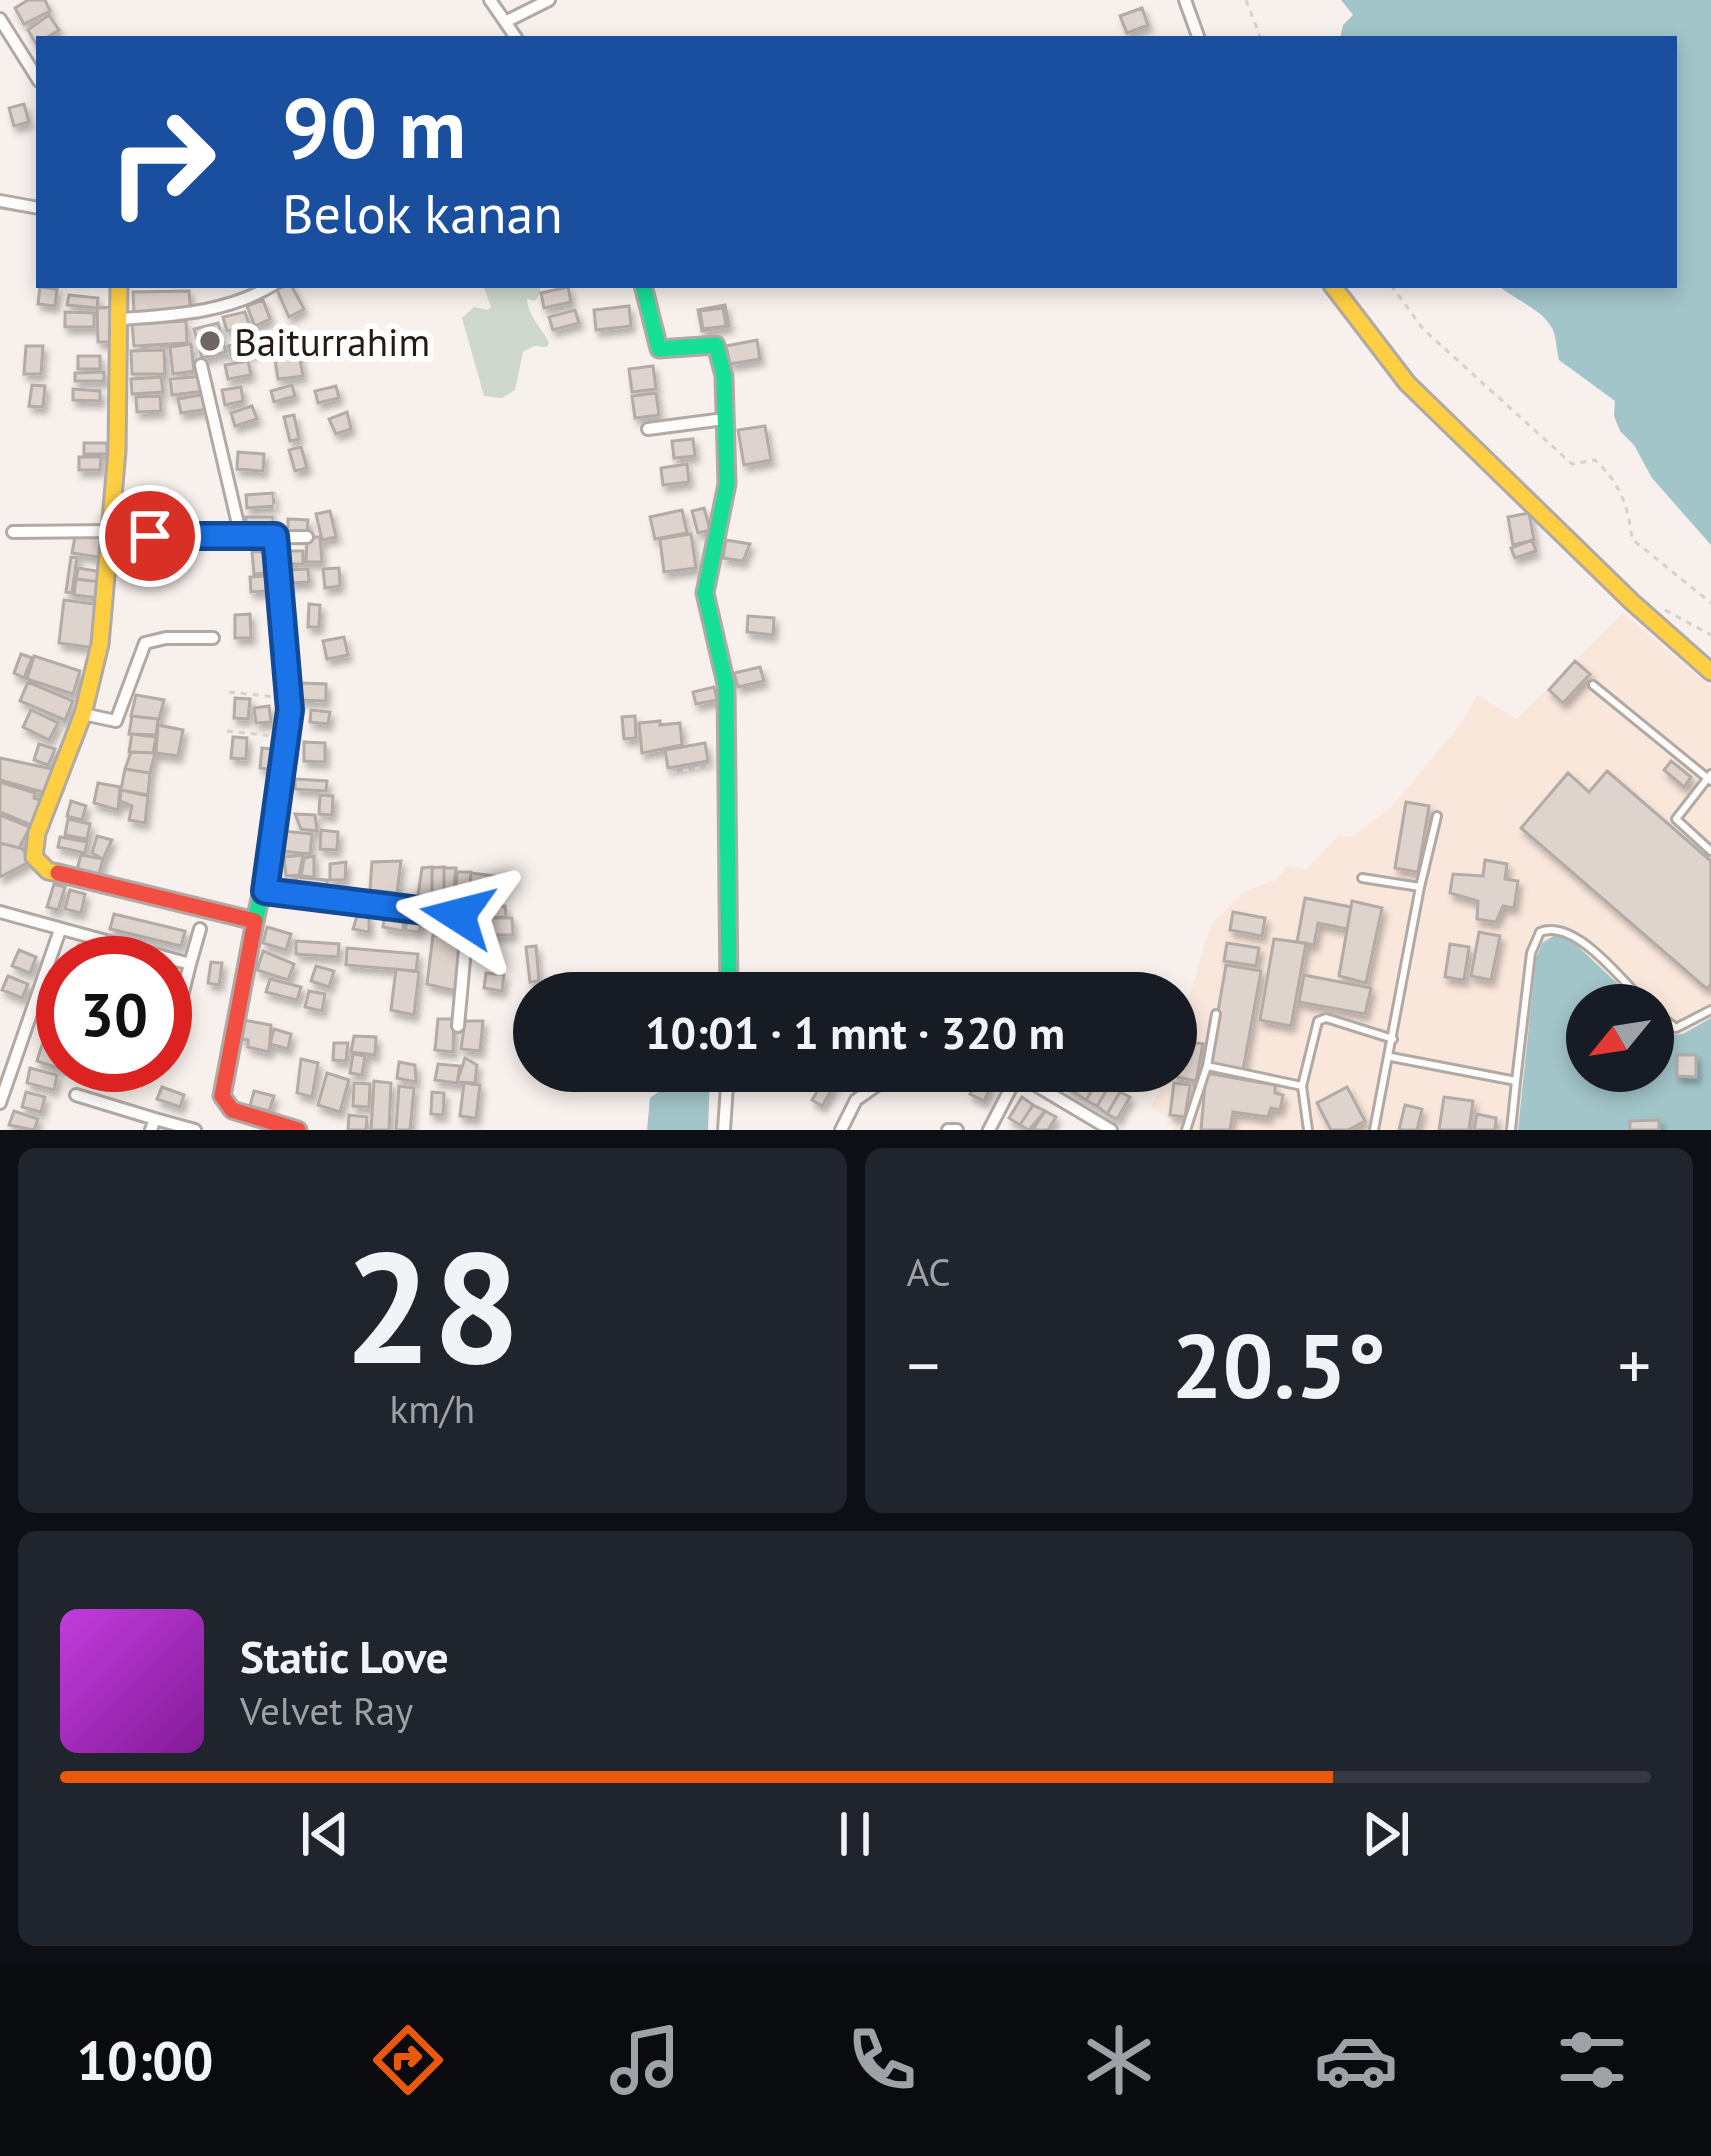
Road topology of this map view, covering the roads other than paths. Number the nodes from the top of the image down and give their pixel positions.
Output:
1 (490, 0) edge
2 (549, 0) edge
3 (1185, 0) edge
4 (0, 19) edge
5 (507, 21) junction
6 (515, 36) edge
7 (1198, 36) edge
8 (36, 76) edge
9 (0, 201) edge
10 (36, 207) edge
11 (118, 288) edge
12 (267, 288) edge
13 (644, 288) edge
14 (1334, 288) edge
15 (121, 319) junction
16 (201, 364) dead end
17 (724, 418) junction
18 (648, 428) dead end
19 (110, 531) junction
20 (13, 532) dead end
21 (275, 536) junction
22 (241, 537) junction
23 (307, 537) dead end
24 (213, 638) dead end
25 (1711, 672) edge
26 (1593, 685) dead end
27 (83, 714) junction
28 (1710, 778) edge
29 (1437, 816) dead end
30 (1711, 851) edge
31 (1362, 878) dead end
32 (1420, 887) junction
33 (265, 891) junction
34 (4, 912) edge
35 (255, 921) junction
36 (200, 929) dead end
37 (60, 930) junction
38 (83, 936) edge
39 (192, 957) edge
40 (729, 972) edge
41 (1625, 984) edge
42 (1711, 1010) edge
43 (1216, 1014) dead end
44 (458, 1026) dead end
45 (1674, 1026) edge
46 (1393, 1040) junction
47 (1389, 1057) junction
48 (1207, 1066) junction
49 (1516, 1081) junction
50 (1302, 1086) junction
51 (727, 1092) edge
52 (866, 1092) edge
53 (1006, 1092) edge
54 (1047, 1092) edge
55 (76, 1095) dead end
56 (0, 1103) edge
57 (153, 1124) edge
58 (195, 1130) edge
59 (298, 1130) edge
60 (724, 1130) edge
61 (841, 1130) edge
62 (947, 1130) edge
63 (957, 1130) edge
64 (989, 1130) edge
65 (1111, 1130) edge
66 (1186, 1130) edge
67 (1308, 1130) edge
68 (1374, 1130) edge
69 (1511, 1130) edge

1 - 5 street
2 - 5 street
3 - 7 street
4 - 8 street
5 - 6 street
9 - 10 street
11 - 15 street
12 - 15 street
13 - 17 street
14 - 25 street
15 - 19 street
16 - 22 street
17 - 18 street
17 - 40 street
19 - 20 street
19 - 22 street
19 - 27 street
21 - 22 street
21 - 23 street
21 - 33 street
24 - 27 street
26 - 28 lane
27 - 35 street
28 - 30 lane
29 - 32 lane
31 - 32 lane
32 - 46 lane
33 - 35 street
33 - 44 street
34 - 37 street
35 - 59 street
36 - 39 street
37 - 38 street
37 - 56 street
41 - 49 lane
42 - 45 lane
43 - 48 lane
46 - 47 lane
46 - 50 lane
47 - 49 lane
47 - 68 lane
48 - 50 lane
48 - 66 lane
49 - 69 lane
50 - 67 lane
51 - 60 street
52 - 61 street
53 - 64 street
54 - 65 street
55 - 57 street
57 - 58 street
62 - 63 street

